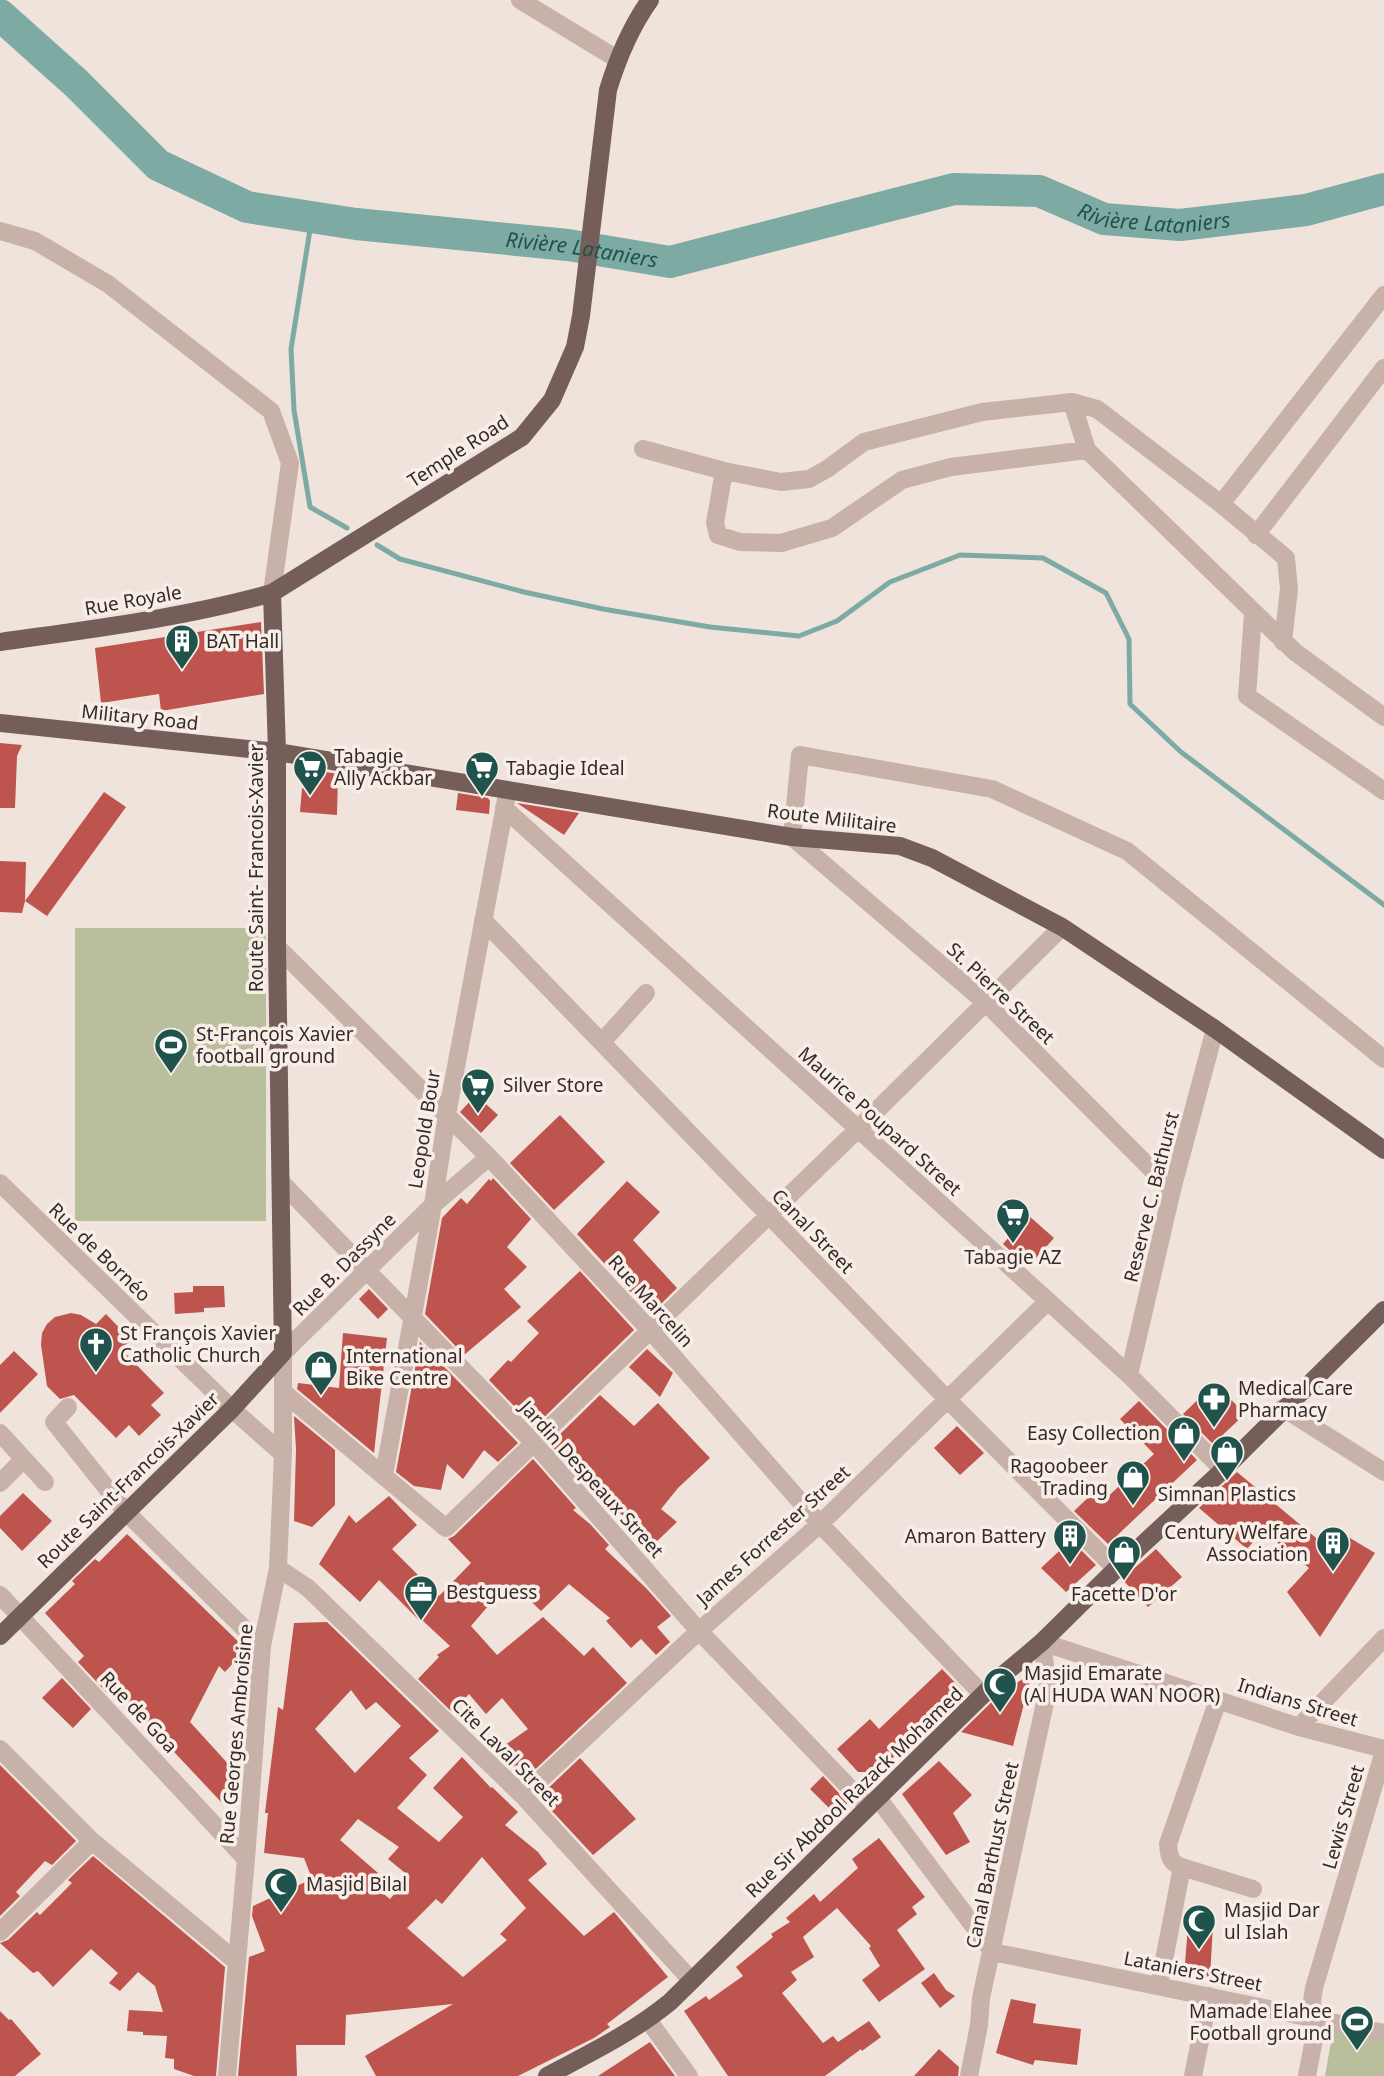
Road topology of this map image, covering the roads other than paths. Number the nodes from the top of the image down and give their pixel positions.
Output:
1 (520, 0) edge
2 (650, 0) edge
3 (617, 60) junction
4 (0, 231) edge
5 (1384, 295) edge
6 (1384, 368) edge
7 (1073, 402) junction
8 (643, 449) dead end
9 (1087, 450) junction
10 (724, 471) junction
11 (1221, 504) junction
12 (1256, 535) junction
13 (272, 593) junction
14 (1253, 614) junction
15 (0, 642) edge
16 (1283, 642) junction
17 (1384, 717) edge
18 (0, 723) edge
19 (276, 752) junction
20 (1384, 791) edge
21 (506, 799) junction
22 (792, 836) junction
23 (483, 920) junction
24 (1062, 927) junction
25 (277, 947) junction
26 (646, 993) dead end
27 (986, 1003) junction
28 (1215, 1029) junction
29 (602, 1042) junction
30 (1384, 1059) edge
31 (447, 1115) junction
32 (858, 1129) junction
33 (1384, 1150) edge
34 (489, 1157) junction
35 (281, 1182) junction
36 (1172, 1190) junction
37 (3, 1192) edge
38 (433, 1205) junction
39 (769, 1215) junction
40 (368, 1270) junction
41 (1048, 1301) junction
42 (1384, 1310) edge
43 (412, 1315) junction
44 (650, 1330) junction
45 (283, 1353) junction
46 (1129, 1376) junction
47 (283, 1392) junction
48 (947, 1399) junction
49 (68, 1407) dead end
50 (1283, 1408) junction
51 (232, 1409) junction
52 (0, 1433) edge
53 (534, 1443) junction
54 (283, 1454) junction
55 (24, 1459) junction
56 (1223, 1470) junction
57 (1384, 1472) edge
58 (384, 1475) junction
59 (46, 1482) dead end
60 (0, 1483) edge
61 (125, 1511) junction
62 (820, 1524) junction
63 (278, 1567) junction
64 (1116, 1569) junction
65 (0, 1595) edge
66 (21, 1616) junction
67 (699, 1631) junction
68 (0, 1636) edge
69 (1384, 1638) edge
70 (1042, 1642) junction
71 (262, 1646) junction
72 (982, 1695) junction
73 (1218, 1700) junction
74 (1298, 1727) junction
75 (0, 1749) edge
76 (1384, 1750) edge
77 (523, 1796) junction
78 (873, 1802) junction
79 (92, 1841) junction
80 (246, 1859) junction
81 (1182, 1867) junction
82 (1253, 1889) dead end
83 (0, 1932) edge
84 (993, 1952) junction
85 (237, 1962) junction
86 (691, 1980) junction
87 (1159, 1986) junction
88 (1209, 1996) junction
89 (1315, 2017) junction
90 (648, 2020) junction
91 (1384, 2033) edge
92 (227, 2076) edge
93 (547, 2076) edge
94 (689, 2076) edge
95 (969, 2076) edge
96 (1193, 2076) edge
97 (1307, 2076) edge

1 - 3 street
2 - 3 main road, Temple Road
3 - 13 main road, Temple Road
4 - 13 street
5 - 11 street
6 - 12 street
7 - 9 street
7 - 10 street
7 - 11 street
8 - 10 street
9 - 10 street
9 - 14 street
11 - 12 street
12 - 16 street
13 - 15 main road, Rue Royale
13 - 19 main road, Route Saint- Francois-Xavier
14 - 16 street
14 - 20 street
16 - 17 street
18 - 19 main road, Military Road
19 - 21 main road, Route Militaire
19 - 25 main road, Route Saint- Francois-Xavier
21 - 22 main road, Route Militaire
21 - 23 street, Leopold Bour
21 - 32 street, Maurice Poupard Street
22 - 24 main road, Route Militaire
22 - 27 street, St. Pierre Street
22 - 30 street
23 - 29 street, Canal Street
23 - 31 street, Leopold Bour
24 - 27 street
24 - 28 main road, Route Militaire
25 - 31 street, Rue Marcelin
25 - 35 main road, Route Saint- Francois-Xavier
26 - 29 street
27 - 32 street
27 - 36 street, St. Pierre Street
28 - 33 main road, Route Militaire
28 - 36 street, Reserve C. Bathurst
29 - 39 street, Canal Street
31 - 34 street, Rue Marcelin
31 - 38 street, Leopold Bour
32 - 39 street
32 - 41 street, Maurice Poupard Street
34 - 38 street, Rue B. Dassyne
34 - 44 street, Rue Marcelin
35 - 40 street, Jardin Despeaux Street
35 - 45 main road, Route Saint- Francois-Xavier
36 - 46 street, Reserve C. Bathurst
37 - 51 street, Rue de Bornéo
38 - 40 street, Rue B. Dassyne
38 - 43 street, Leopold Bour
39 - 44 street
39 - 48 street, Canal Street
40 - 43 street, Jardin Despeaux Street
40 - 45 street, Rue B. Dassyne
41 - 46 street, Maurice Poupard Street
41 - 48 street, James Forrester Street
42 - 50 main road, Rue Sir Abdool Razack Mohamed
43 - 53 street, Jardin Despeaux Street
43 - 58 street, Leopold Bour
44 - 53 street
44 - 62 street, Rue Marcelin
45 - 47 street, Rue Georges Ambroisine
45 - 51 main road, Route Saint-Francois-Xavier
46 - 56 street, Maurice Poupard Street
47 - 54 street, Rue Georges Ambroisine
47 - 58 street
48 - 62 street, James Forrester Street
48 - 64 street, Canal Street
49 - 61 street
50 - 56 main road, Rue Sir Abdool Razack Mohamed
50 - 57 street
51 - 54 street, Rue de Bornéo
51 - 61 main road, Route Saint-Francois-Xavier
52 - 55 street
53 - 58 street
53 - 67 street, Jardin Despeaux Street
54 - 63 street, Rue Georges Ambroisine
55 - 59 street
55 - 60 street
56 - 64 main road, Rue Sir Abdool Razack Mohamed
61 - 66 main road, Route Saint-Francois-Xavier
61 - 71 street
62 - 67 street, James Forrester Street
62 - 72 street, Rue Marcelin
63 - 71 street, Rue Georges Ambroisine
63 - 77 street, Cite Laval Street
64 - 70 main road, Rue Sir Abdool Razack Mohamed
65 - 66 street, Rue de Goa
66 - 68 main road, Route Saint-Francois-Xavier
66 - 80 street, Rue de Goa
67 - 77 street, James Forrester Street
67 - 78 street, Jardin Despeaux Street
69 - 74 street
70 - 72 main road, Rue Sir Abdool Razack Mohamed
70 - 73 street, Indians Street
70 - 84 street, Canal Barthust Street
71 - 80 street, Rue Georges Ambroisine
72 - 78 main road, Rue Sir Abdool Razack Mohamed
73 - 74 street, Indians Street
73 - 81 street
74 - 76 street, Indians Street
75 - 79 street
76 - 89 street, Lewis Street
77 - 86 street, Cite Laval Street
78 - 84 street, Jardin Despeaux Street
78 - 86 main road, Rue Sir Abdool Razack Mohamed
79 - 83 street
79 - 85 street
80 - 85 street, Rue Georges Ambroisine
81 - 82 street
81 - 87 street
84 - 87 street, Lataniers Street
84 - 95 street, Canal Barthust Street
85 - 92 street, Rue Georges Ambroisine
86 - 90 main road, Rue Sir Abdool Razack Mohamed
87 - 88 street, Lataniers Street
88 - 89 street, Lataniers Street
88 - 96 street
89 - 91 street, Lataniers Street
89 - 97 street, Lewis Street
90 - 93 main road, Rue Sir Abdool Razack Mohamed
90 - 94 street

